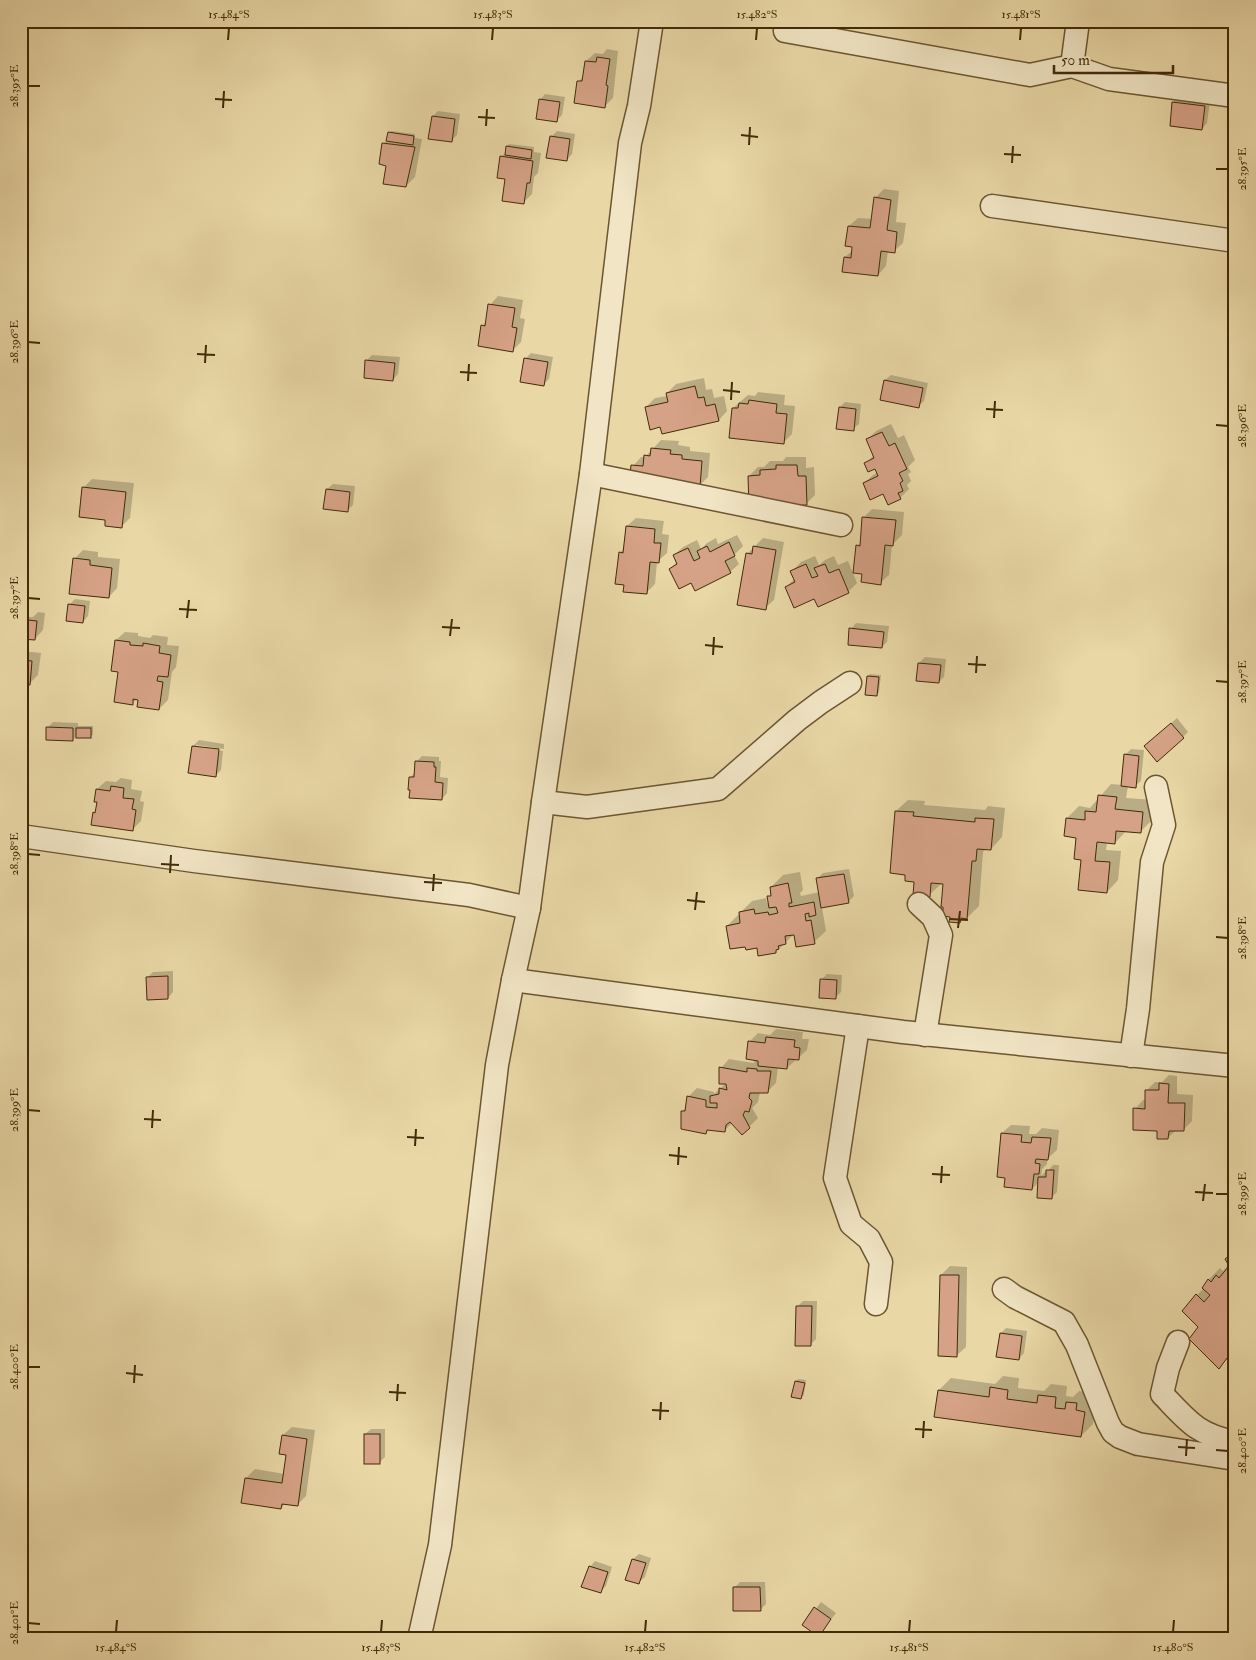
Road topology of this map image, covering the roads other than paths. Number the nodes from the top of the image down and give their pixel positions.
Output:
1 (652, 21) edge
2 (1078, 21) edge
3 (785, 31) dead end
4 (1072, 66) junction
5 (1235, 96) edge
6 (992, 206) dead end
7 (1235, 241) edge
8 (591, 474) junction
9 (841, 525) dead end
10 (850, 683) dead end
11 (1156, 786) dead end
12 (542, 802) junction
13 (21, 836) edge
14 (919, 904) dead end
15 (529, 908) junction
16 (513, 980) junction
17 (858, 1026) junction
18 (925, 1034) junction
19 (1132, 1056) junction
20 (1235, 1066) edge
21 (1004, 1289) dead end
22 (876, 1304) dead end
23 (1178, 1342) dead end
24 (1235, 1442) edge
25 (1235, 1459) edge
26 (418, 1639) edge

1 - 8 street
2 - 4 street
3 - 4 street
4 - 5 street
6 - 7 street
8 - 9 street
8 - 12 street
10 - 12 street
11 - 19 street
12 - 15 street
13 - 15 street
14 - 18 street
15 - 16 street
16 - 17 street
16 - 26 street
17 - 18 street
17 - 22 street
18 - 19 street
19 - 20 street
21 - 25 street
23 - 24 street

